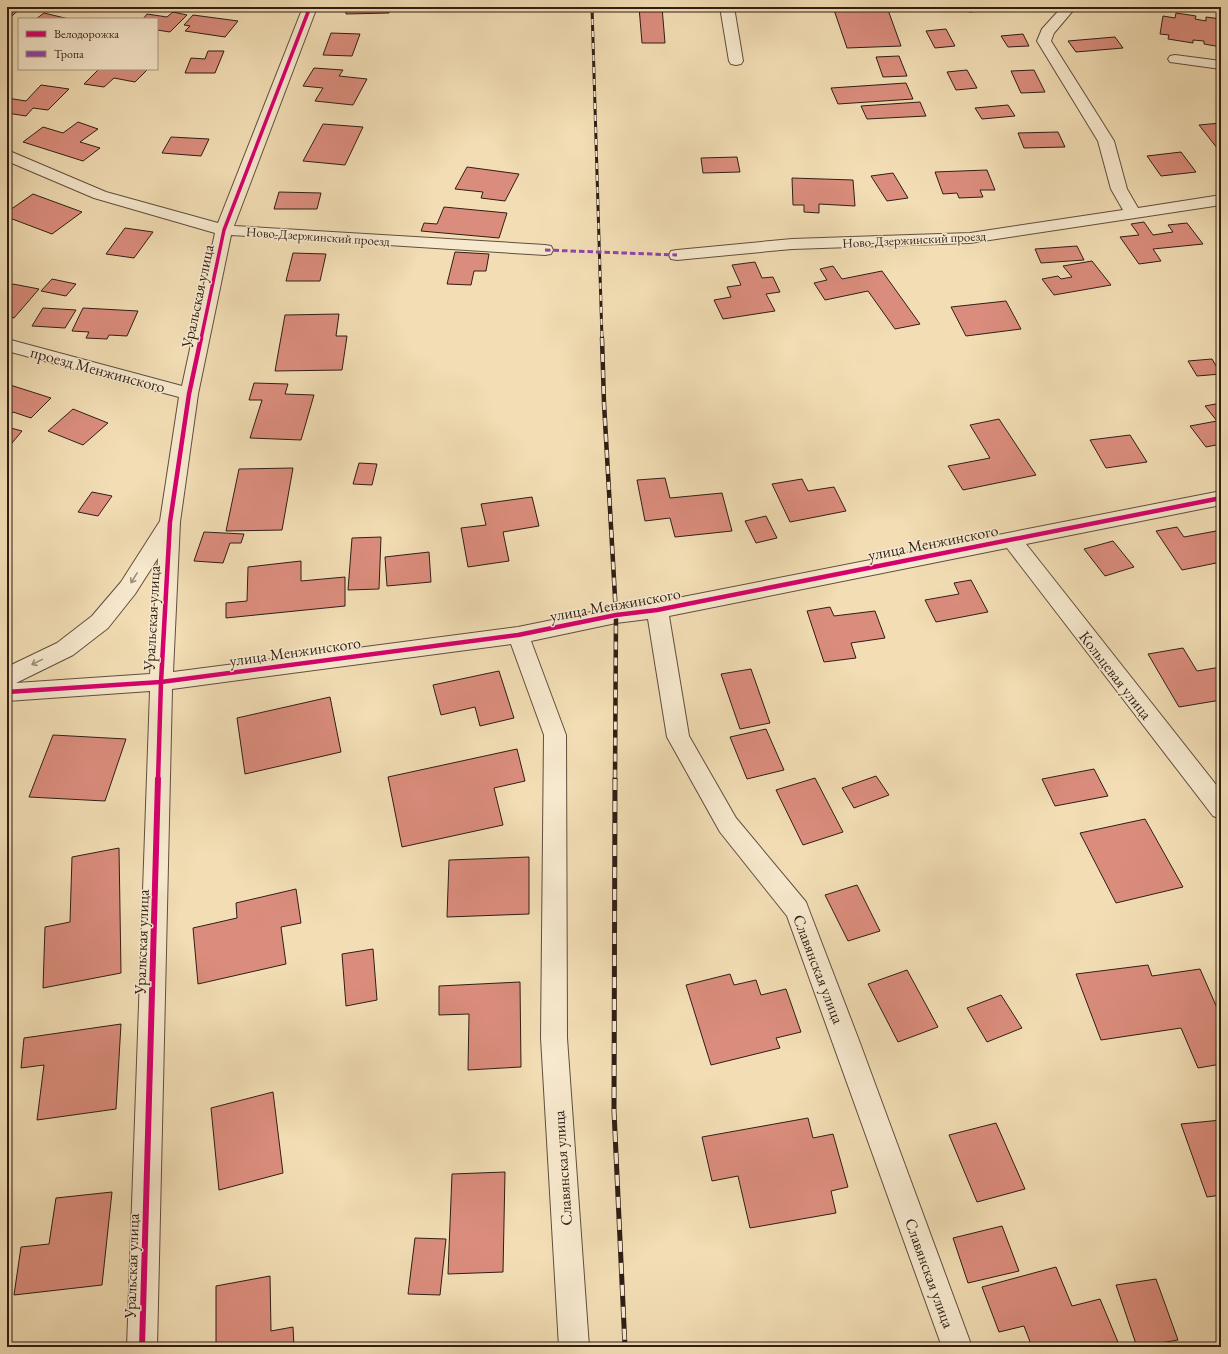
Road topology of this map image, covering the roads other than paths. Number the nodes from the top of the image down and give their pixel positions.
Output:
1 (310, 7) edge
2 (727, 7) edge
3 (1069, 7) edge
4 (1176, 59) dead end
5 (736, 61) dead end
6 (1221, 65) edge
7 (7, 155) edge
8 (1221, 200) edge
9 (1132, 214) junction
10 (224, 230) junction
11 (545, 250) dead end
12 (677, 255) dead end
13 (7, 345) edge
14 (189, 394) junction
15 (1221, 498) edge
16 (170, 522) junction
17 (1012, 540) junction
18 (657, 610) junction
19 (518, 635) junction
20 (7, 677) edge
21 (161, 682) junction
22 (7, 692) edge
23 (1221, 809) edge
24 (142, 1347) edge
25 (574, 1347) edge
26 (957, 1347) edge

1 - 10 street, Уральская улица
2 - 5 street
3 - 9 street
4 - 6 street
7 - 10 street, Ново-Дзержинский проезд
8 - 9 street, Ново-Дзержинский проезд
9 - 12 street, Ново-Дзержинский проезд
10 - 11 street, Ново-Дзержинский проезд
10 - 14 street, Уральская улица
13 - 14 street, проезд Менжинского
14 - 16 street, Уральская улица
15 - 17 street, улица Менжинского
16 -> 20 street
16 - 21 street, Уральская улица
17 - 18 street, улица Менжинского
17 - 23 street, Кольцевая улица
18 - 19 street, улица Менжинского
18 - 26 street, Славянская улица
19 - 21 street, улица Менжинского
19 - 25 street, Славянская улица
21 - 22 street, улица Менжинского
21 - 24 street, Уральская улица

